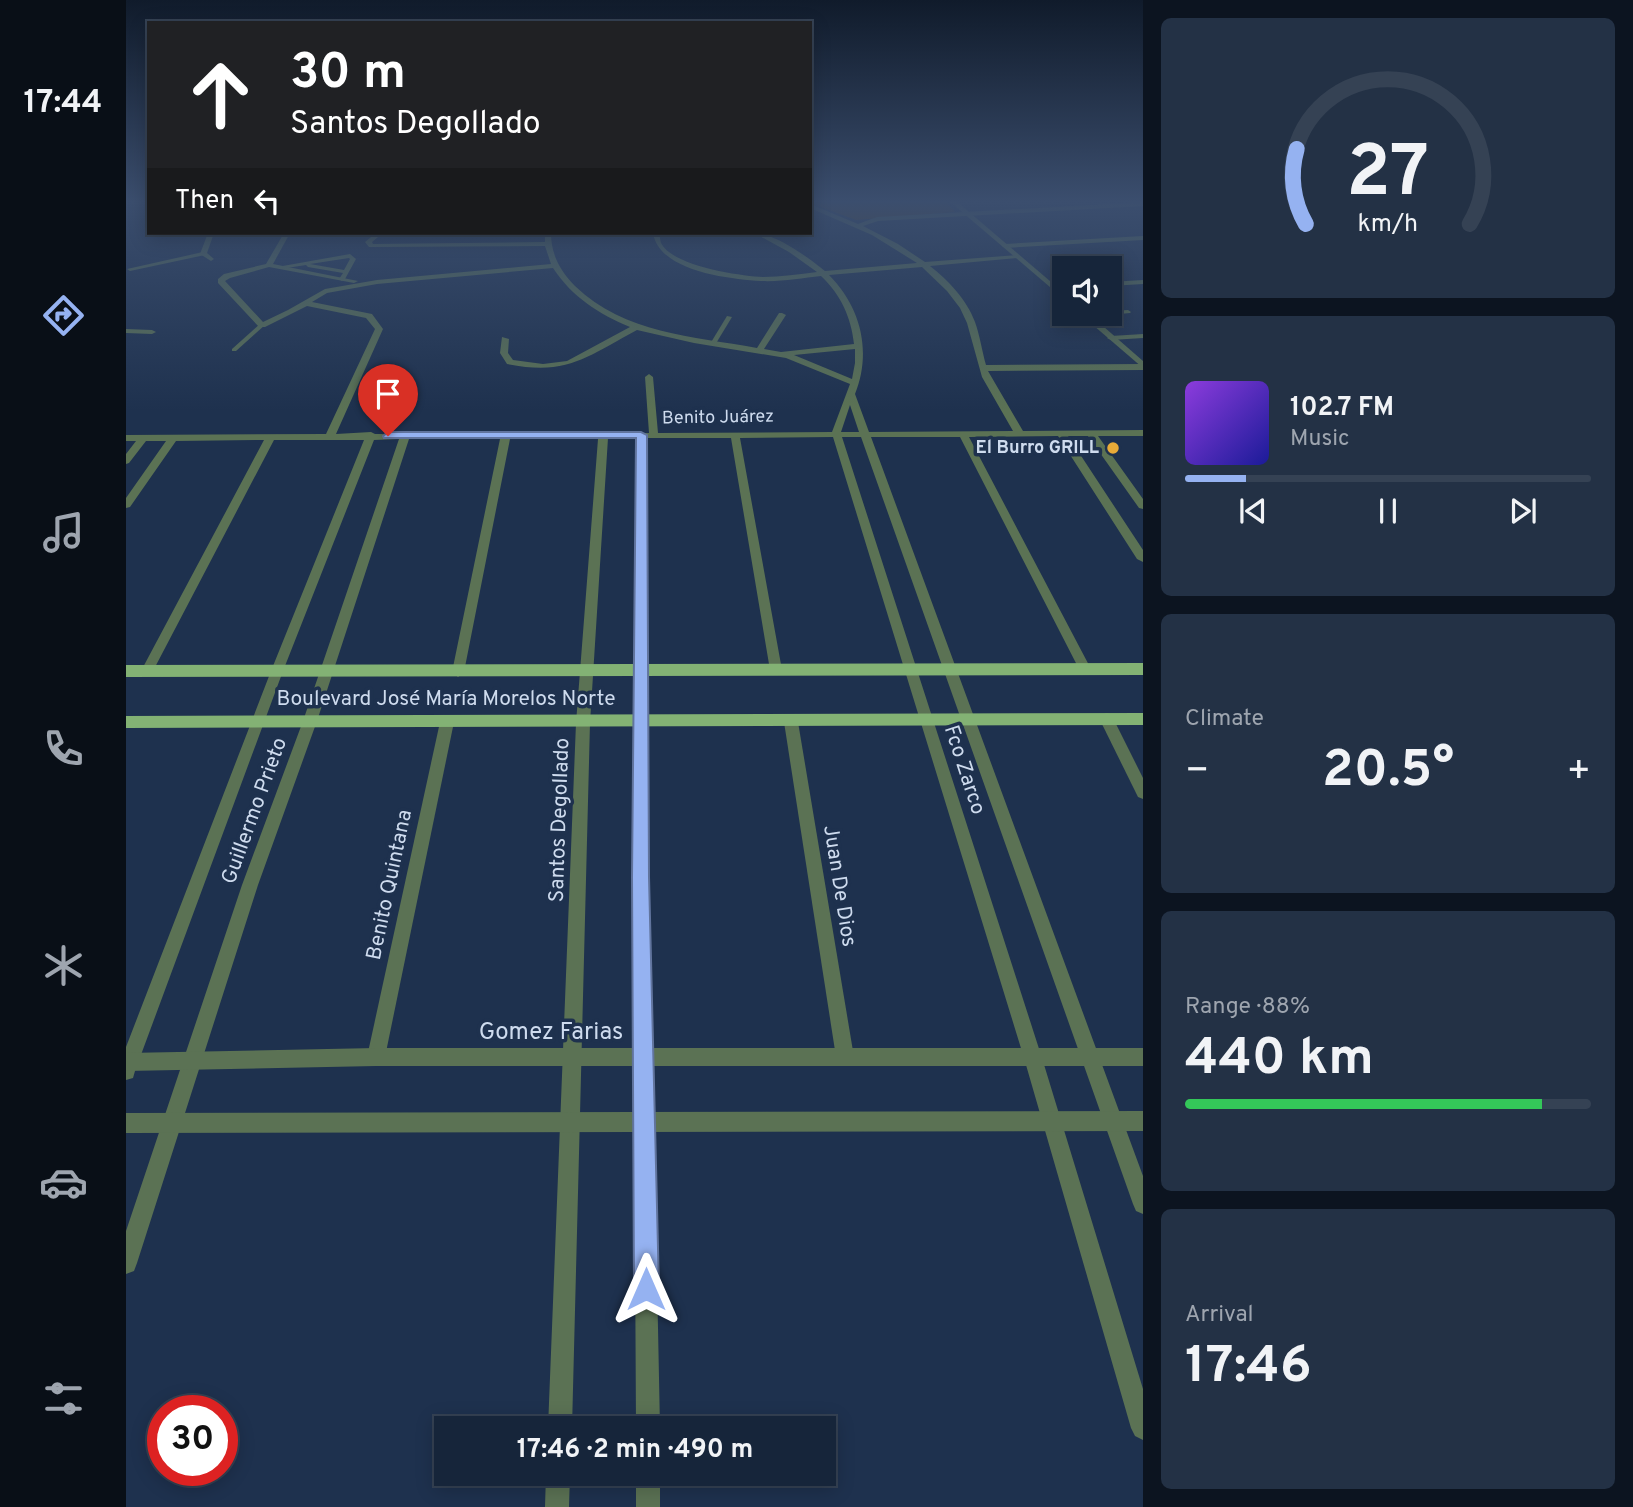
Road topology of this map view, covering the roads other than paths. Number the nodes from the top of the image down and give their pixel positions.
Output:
1 (248, 270) edge
2 (304, 270) edge
3 (325, 270) edge
4 (347, 270) edge
5 (506, 270) edge
6 (557, 270) edge
7 (709, 270) edge
8 (820, 270) edge
9 (872, 270) edge
10 (929, 270) edge
11 (1033, 270) edge
12 (827, 275) junction
13 (344, 276) junction
14 (377, 282) junction
15 (1143, 282) edge
16 (1122, 283) edge
17 (1052, 287) edge
18 (325, 291) junction
19 (305, 303) junction
20 (1122, 312) edge
21 (1128, 312) dead end
22 (782, 315) dead end
23 (729, 317) dead end
24 (262, 325) junction
25 (1097, 326) edge
26 (637, 327) junction
27 (126, 331) edge
28 (152, 332) dead end
29 (1143, 336) edge
30 (1111, 338) junction
31 (505, 339) dead end
32 (713, 344) junction
33 (858, 346) junction
34 (234, 350) dead end
35 (759, 351) junction
36 (781, 354) junction
37 (1143, 366) edge
38 (983, 368) junction
39 (649, 377) dead end
40 (852, 388) junction
41 (867, 432) junction
42 (836, 433) junction
43 (1061, 433) junction
44 (1091, 433) junction
45 (1143, 433) edge
46 (963, 434) junction
47 (1020, 434) junction
48 (371, 435) junction
49 (506, 435) junction
50 (603, 435) junction
51 (648, 435) junction
52 (735, 435) junction
53 (271, 436) junction
54 (330, 436) junction
55 (405, 436) junction
56 (126, 438) edge
57 (143, 438) junction
58 (173, 438) junction
59 (126, 461) edge
60 (126, 505) edge
61 (1143, 506) edge
62 (1143, 559) edge
63 (1085, 669) junction
64 (1143, 669) edge
65 (776, 670) junction
66 (911, 670) junction
67 (952, 670) junction
68 (126, 671) edge
69 (147, 671) junction
70 (277, 671) junction
71 (326, 671) junction
72 (586, 671) junction
73 (641, 671) junction
74 (458, 672) junction
75 (1106, 719) junction
76 (1143, 719) edge
77 (926, 720) junction
78 (970, 720) junction
79 (259, 721) junction
80 (310, 721) junction
81 (126, 722) edge
82 (447, 722) junction
83 (640, 722) junction
84 (792, 722) junction
85 (583, 723) junction
86 (1143, 793) edge
87 (376, 1057) junction
88 (572, 1057) junction
89 (845, 1057) junction
90 (1143, 1057) edge
91 (1033, 1058) junction
92 (1091, 1058) junction
93 (645, 1059) junction
94 (192, 1063) junction
95 (127, 1065) edge
96 (1051, 1120) junction
97 (1113, 1121) junction
98 (1143, 1121) edge
99 (174, 1122) junction
100 (570, 1122) junction
101 (645, 1122) junction
102 (126, 1123) edge
103 (1143, 1204) edge
104 (126, 1264) edge
105 (559, 1416) edge
106 (648, 1416) edge
107 (1143, 1428) edge
108 (558, 1486) edge
109 (648, 1486) edge
110 (557, 1507) edge
111 (648, 1507) edge

1 - 24 street
2 - 13 street
3 - 13 lane
4 - 13 lane
5 - 14 street
6 - 26 street
7 - 12 street
8 - 12 street
9 - 12 street
10 - 38 street
11 - 17 street
12 - 33 street
13 - 14 street
13 - 18 street
14 - 18 street
15 - 16 street
18 - 19 street
19 - 24 street
19 - 54 street
20 - 21 lane
22 - 35 street
23 - 32 lane
24 - 34 lane
25 - 30 street
26 - 31 street
26 - 32 street
27 - 28 street
29 - 30 street
30 - 37 street
32 - 35 street
33 - 36 street
33 - 40 street
35 - 36 street
36 - 40 street
37 - 38 street
38 - 47 street
39 - 51 street
40 - 41 street, Fco Zarco
40 - 42 street
41 - 42 street, Benito Juárez
41 - 46 street, Benito Juárez
41 - 67 street, Fco Zarco
42 - 52 street, Benito Juárez
42 - 66 street, Fco Zarco
43 - 44 street, Benito Juárez
43 - 47 street, Benito Juárez
43 - 62 street
44 - 45 street, Benito Juárez
44 - 61 street
46 - 47 street, Benito Juárez
46 - 63 street
48 - 54 street, Benito Juárez
48 - 55 street, Benito Juárez
48 - 70 street, Guillermo Prieto
49 - 50 street, Benito Juárez
49 - 55 street, Benito Juárez
49 - 74 street
50 - 51 street, Benito Juárez
50 - 72 street, Santos Degollado
51 - 52 street, Benito Juárez
51 - 73 street
52 - 65 street
53 - 54 street, Benito Juárez
53 - 58 street, Benito Juárez
53 - 69 street
55 - 71 street, Guillermo Prieto
56 - 57 street, Benito Juárez
57 - 58 street, Benito Juárez
57 - 59 street
58 - 60 street
63 - 64 main road, Boulevard José María Morelos Norte
63 - 67 main road, Boulevard José María Morelos Norte
65 - 66 main road, Boulevard José María Morelos Norte
65 - 73 main road, Boulevard José María Morelos Norte
66 - 67 main road, Boulevard José María Morelos Norte
66 - 77 street, Fco Zarco
67 - 78 street, Fco Zarco
68 - 69 main road, Boulevard José María Morelos Norte
69 - 70 main road, Boulevard José María Morelos Norte
70 - 71 main road, Boulevard José María Morelos Norte
70 - 79 street, Guillermo Prieto
71 - 74 main road, Boulevard José María Morelos Norte
71 - 80 street, Guillermo Prieto
72 - 73 main road, Boulevard José María Morelos Norte
72 - 74 main road, Boulevard José María Morelos Norte
72 - 85 street, Santos Degollado
73 - 83 street
75 - 76 main road, Boulevard José María Morelos Norte
75 - 78 main road, Boulevard José María Morelos Norte
75 - 86 street
77 - 78 main road, Boulevard José María Morelos Norte
77 - 84 main road, Boulevard José María Morelos Norte
77 - 91 street, Fco Zarco
78 - 92 street, Fco Zarco
79 - 80 main road, Boulevard José María Morelos Norte
79 - 81 main road, Boulevard José María Morelos Norte
79 - 95 street, Guillermo Prieto
80 - 82 main road, Boulevard José María Morelos Norte
80 - 94 street, Guillermo Prieto
82 - 85 main road, Boulevard José María Morelos Norte
82 - 87 street, Benito Quintana
83 - 84 main road, Boulevard José María Morelos Norte
83 - 85 main road, Boulevard José María Morelos Norte
83 - 93 street
84 - 89 street, Juan De Dios
85 - 88 street, Santos Degollado
87 - 88 street, Gomez Farias
87 - 94 street, Gomez Farias
88 - 93 street, Gomez Farias
88 - 100 street, Santos Degollado
89 - 91 street, Gomez Farias
89 - 93 street, Gomez Farias
90 - 92 street, Gomez Farias
91 - 92 street, Gomez Farias
91 - 96 street, Fco Zarco
92 - 97 street, Fco Zarco
93 - 101 street
94 - 95 street, Gomez Farias
94 - 99 street, Guillermo Prieto
96 - 97 street
96 - 101 street
96 - 107 street, Fco Zarco
97 - 98 street
97 - 103 street, Fco Zarco
99 - 100 street
99 - 102 street
99 - 104 street, Guillermo Prieto
100 - 101 street
100 - 105 street, Santos Degollado
101 - 106 street
108 - 110 street
109 - 111 street

